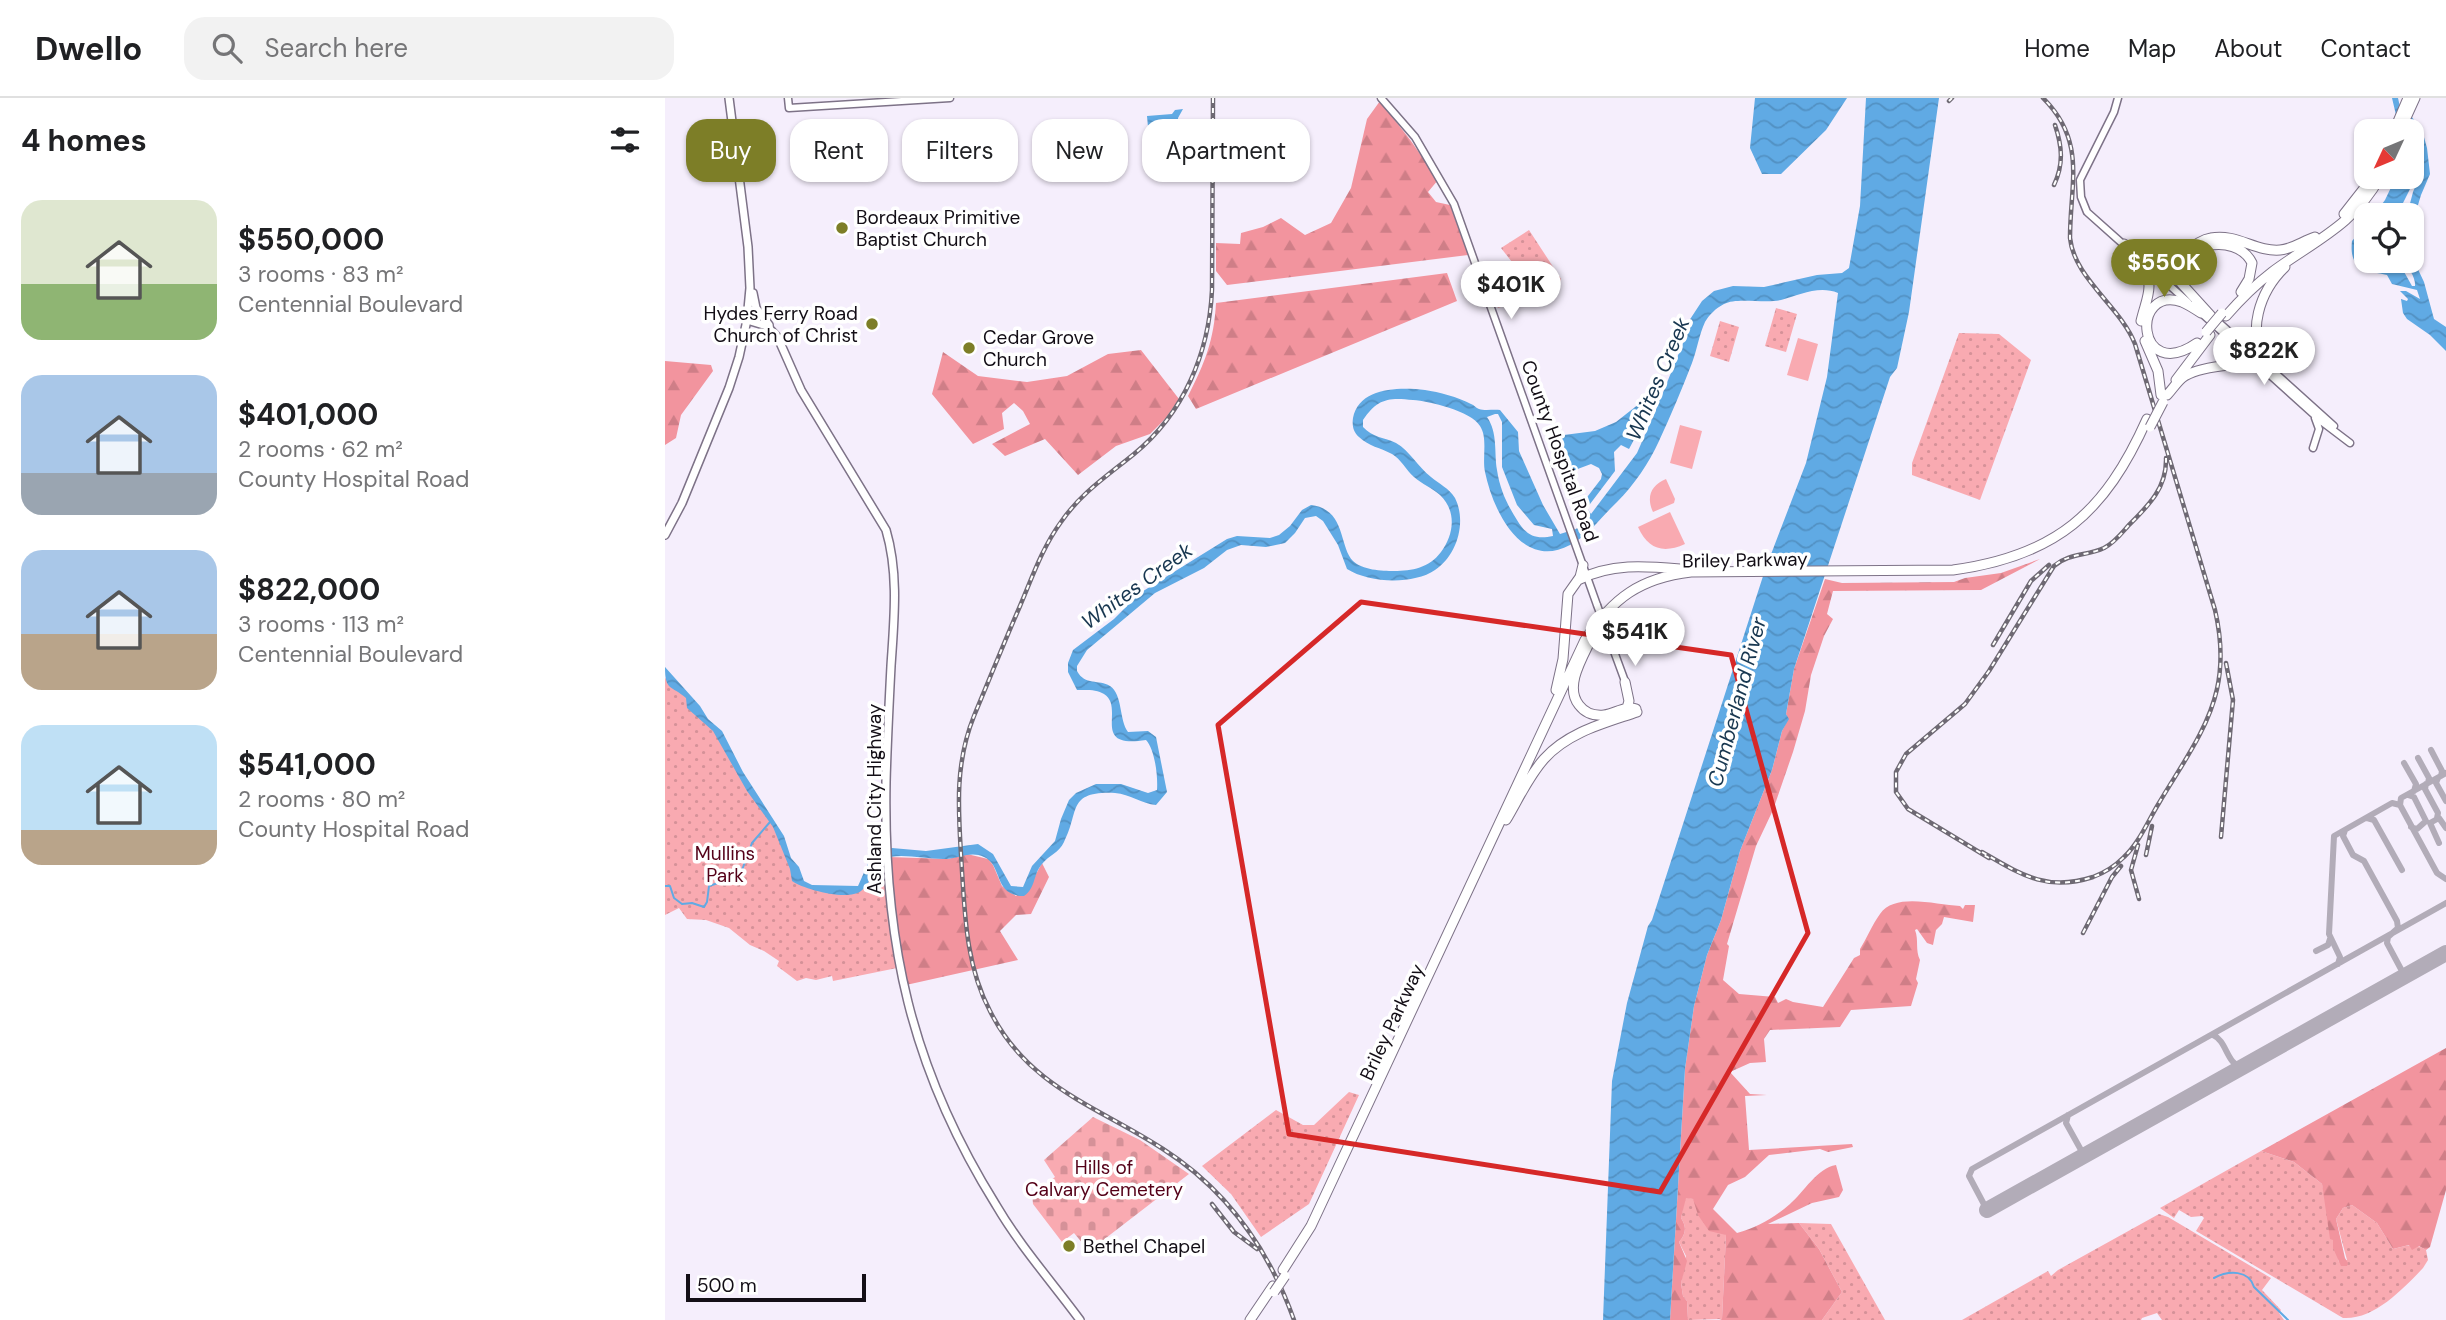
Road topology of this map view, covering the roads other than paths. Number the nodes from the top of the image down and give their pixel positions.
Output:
1 (730, 98) edge
2 (788, 98) edge
3 (950, 98) edge
4 (1381, 98) edge
5 (2117, 98) edge
6 (2410, 101) edge
7 (798, 108) junction
8 (2404, 119) edge
9 (2364, 189) edge
10 (2354, 213) edge
11 (2354, 213) edge
12 (2103, 228) junction
13 (2315, 237) junction
14 (2125, 244) junction
15 (2142, 262) junction
16 (750, 276) junction
17 (2241, 292) junction
18 (2206, 314) junction
19 (2224, 315) junction
20 (747, 320) junction
21 (762, 324) junction
22 (771, 329) junction
23 (2208, 333) junction
24 (2255, 337) junction
25 (743, 342) junction
26 (2197, 343) junction
27 (2245, 348) junction
28 (2228, 365) junction
29 (2266, 366) junction
30 (2286, 389) junction
31 (2163, 398) junction
32 (2313, 448) dead end
33 (665, 536) edge
34 (1582, 561) junction
35 (1602, 570) junction
36 (1707, 571) junction
37 (1722, 574) junction
38 (1587, 575) junction
39 (1577, 581) junction
40 (1594, 633) junction
41 (1625, 682) joint
42 (1633, 710) junction
43 (1544, 725) junction
44 (1503, 824) junction
45 (1284, 1273) junction
46 (1252, 1318) edge
47 (1080, 1320) edge

1 - 16 main road
2 - 7 main road
2 - 7 main road
3 - 7 main road
4 - 34 main road, County Hospital Road
5 - 12 main road
6 - 8 highway
9 - 13 highway, Briley Parkway
10 - 19 highway, Briley Parkway
11 - 24 highway
12 - 14 main road
12 - 15 main road
13 - 14 highway
13 - 17 highway, Briley Parkway
14 - 18 main road
15 - 18 main road
15 - 31 highway
16 - 20 main road
16 - 22 main road, Ashland City Highway
17 - 18 highway
17 - 19 highway, Briley Parkway
18 - 26 highway
18 - 27 main road
19 - 23 highway, Briley Parkway, bridge
20 - 21 main road
20 - 25 main road
21 - 22 main road
21 - 25 main road
22 - 47 main road, Ashland City Highway
23 - 26 highway, Briley Parkway
23 - 31 highway, Briley Parkway
24 - 27 highway
24 - 29 highway
25 - 33 main road
26 - 31 highway, Briley Parkway
27 - 28 highway
27 - 29 main road
28 - 29 highway
28 - 31 highway
29 - 30 main road
29 - 30 main road
30 - 32 main road
31 - 37 highway, Briley Parkway
34 - 35 highway
34 - 38 main road, County Hospital Road
34 - 39 highway
35 - 36 highway
35 - 38 highway
36 - 37 highway, Briley Parkway
36 - 43 highway, Briley Parkway
37 - 40 highway, Briley Parkway
38 - 39 highway
38 - 41 main road, County Hospital Road, bridge
39 - 43 highway
40 - 42 highway
40 - 44 highway, Briley Parkway
41 - 42 highway
42 - 44 highway
43 - 45 highway, Briley Parkway
44 - 45 highway, Briley Parkway
45 - 46 highway, Briley Parkway, bridge

